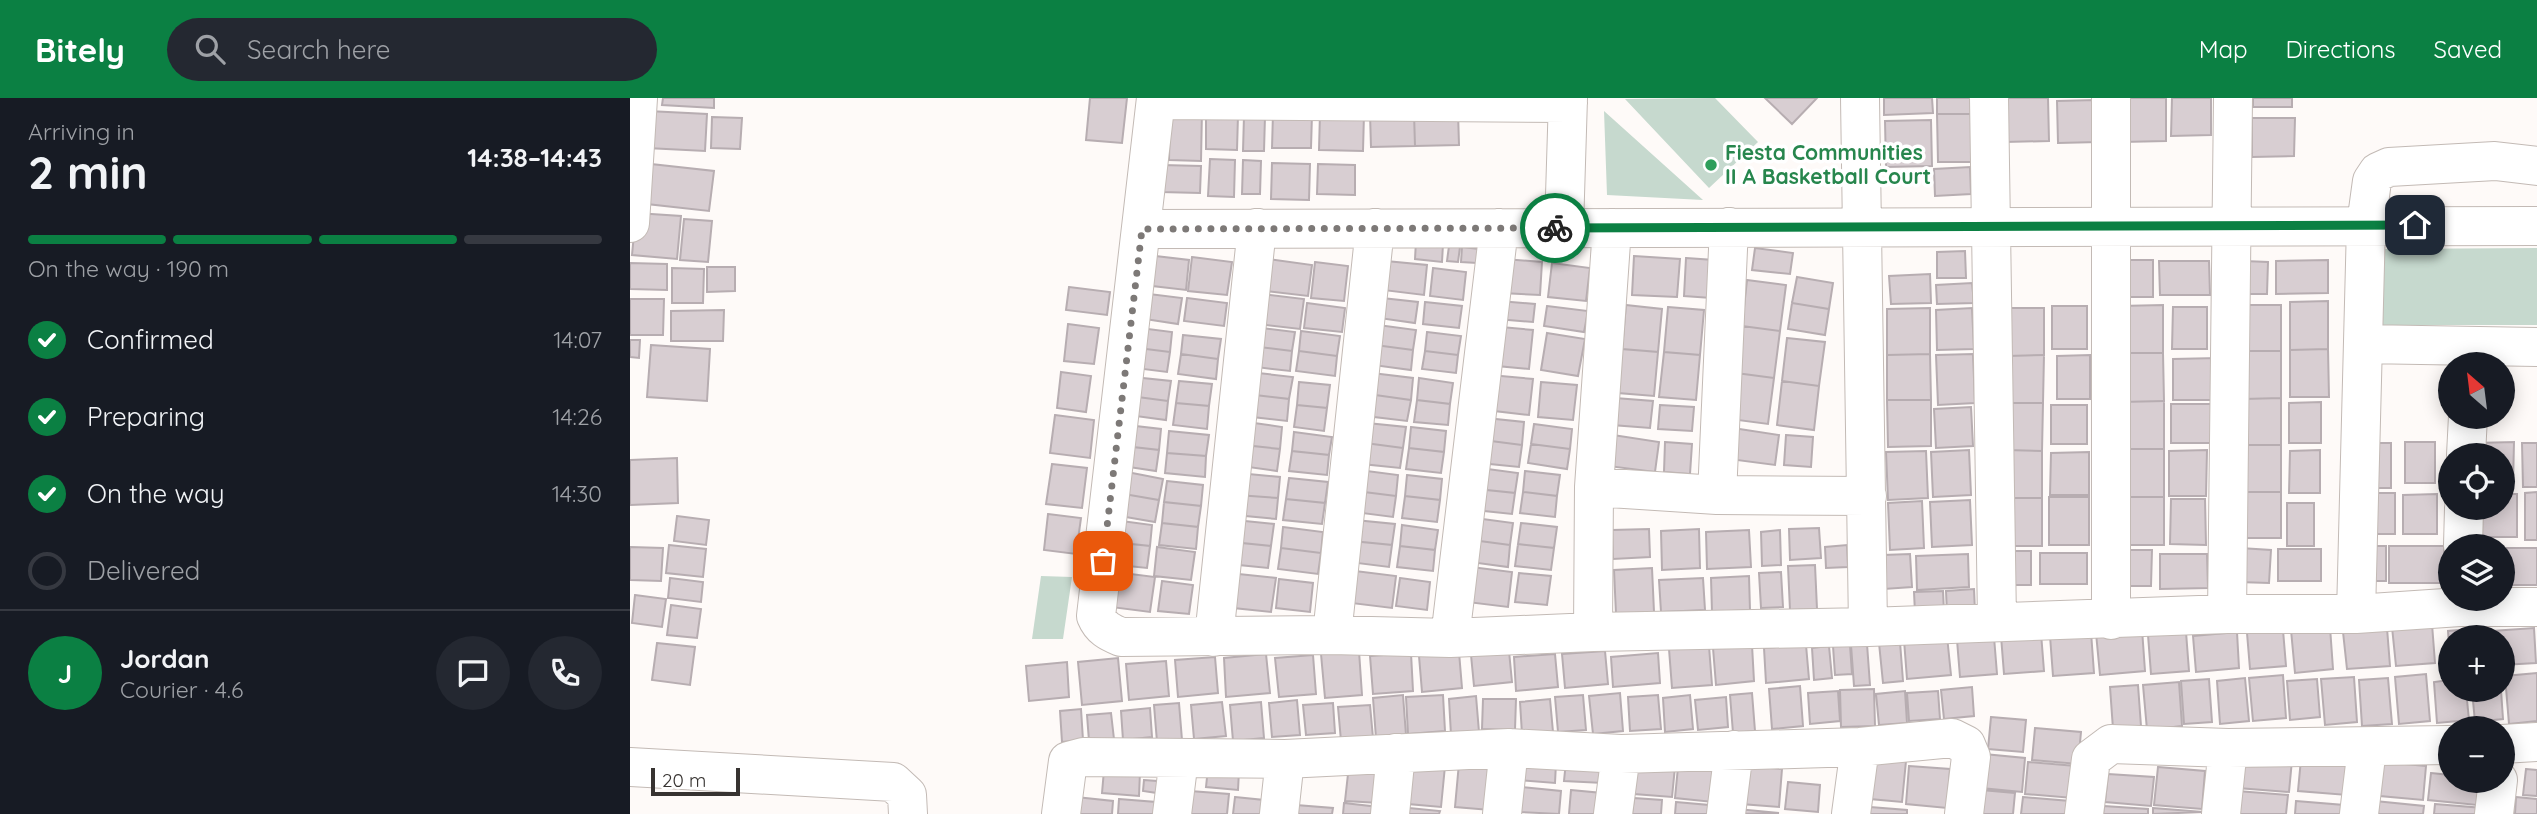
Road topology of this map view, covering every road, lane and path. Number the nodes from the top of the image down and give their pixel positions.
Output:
1 (638, 98) edge
2 (1860, 98) edge
3 (1989, 98) edge
4 (2111, 98) edge
5 (2234, 98) edge
6 (1156, 99) edge
7 (1568, 100) edge
8 (2537, 166) edge
9 (630, 223) edge
10 (2366, 225) junction
11 (2110, 226) junction
12 (2537, 226) edge
13 (1729, 227) junction
14 (1862, 227) junction
15 (1990, 227) junction
16 (2232, 227) junction
17 (1257, 228) junction
18 (1375, 228) junction
19 (1499, 228) junction
20 (1564, 228) junction
21 (1612, 228) junction
22 (1142, 229) junction
23 (2362, 344) junction
24 (2537, 347) edge
25 (2441, 352) edge
26 (2495, 352) edge
27 (1594, 487) junction
28 (1717, 495) junction
29 (1867, 496) junction
30 (2438, 605) edge
31 (2515, 606) edge
32 (2537, 607) edge
33 (2227, 614) junction
34 (2356, 614) junction
35 (2111, 620) junction
36 (1997, 621) junction
37 (1868, 626) junction
38 (1593, 632) junction
39 (1332, 635) junction
40 (1214, 637) junction
41 (1450, 638) junction
42 (2537, 742) edge
43 (2515, 743) edge
44 (2438, 746) edge
45 (1860, 747) junction
46 (1509, 748) junction
47 (2228, 748) junction
48 (2367, 748) junction
49 (1734, 750) junction
50 (1396, 753) junction
51 (1620, 754) junction
52 (1179, 759) junction
53 (1285, 759) junction
54 (630, 767) edge
55 (2496, 793) edge
56 (908, 814) edge
57 (1061, 814) edge
58 (1172, 814) edge
59 (1279, 814) edge
60 (1390, 814) edge
61 (1502, 814) edge
62 (1612, 814) edge
63 (1726, 814) edge
64 (1851, 814) edge
65 (1964, 814) edge
66 (2084, 814) edge
67 (2221, 814) edge
68 (2359, 814) edge
69 (2494, 814) edge

1 - 9 street
2 - 14 street
3 - 15 street
4 - 11 street
5 - 16 street
6 - 7 street
6 - 22 street
7 - 20 street
8 - 10 street
10 - 12 street
10 - 16 street
10 - 23 street
11 - 15 street
11 - 16 street
11 - 35 street
13 - 14 street
13 - 21 street
13 - 28 street
14 - 15 street
14 - 29 street
15 - 36 street
16 - 33 street
17 - 18 street
17 - 22 street
17 - 40 street
18 - 19 street
18 - 39 street
19 - 20 street
19 - 41 street
20 - 21 street
21 - 27 street
22 - 40 street
23 - 25 street
23 - 34 street
24 - 26 street
27 - 28 street
27 - 38 street
28 - 29 street
29 - 37 street
30 - 34 street
31 - 32 street
33 - 34 street
33 - 35 street
35 - 36 street
36 - 37 street
37 - 38 street
38 - 41 street
39 - 40 street
39 - 41 street
42 - 43 street
44 - 48 street
45 - 49 street
45 - 64 street
45 - 65 street
46 - 50 street
46 - 51 street
46 - 61 street
47 - 48 street
47 - 66 street
47 - 67 street
48 - 68 street
49 - 51 street
49 - 63 street
50 - 53 street
50 - 60 street
51 - 62 street
52 - 53 street
52 - 57 street
52 - 58 street
53 - 59 street
54 - 56 street
55 - 69 street

